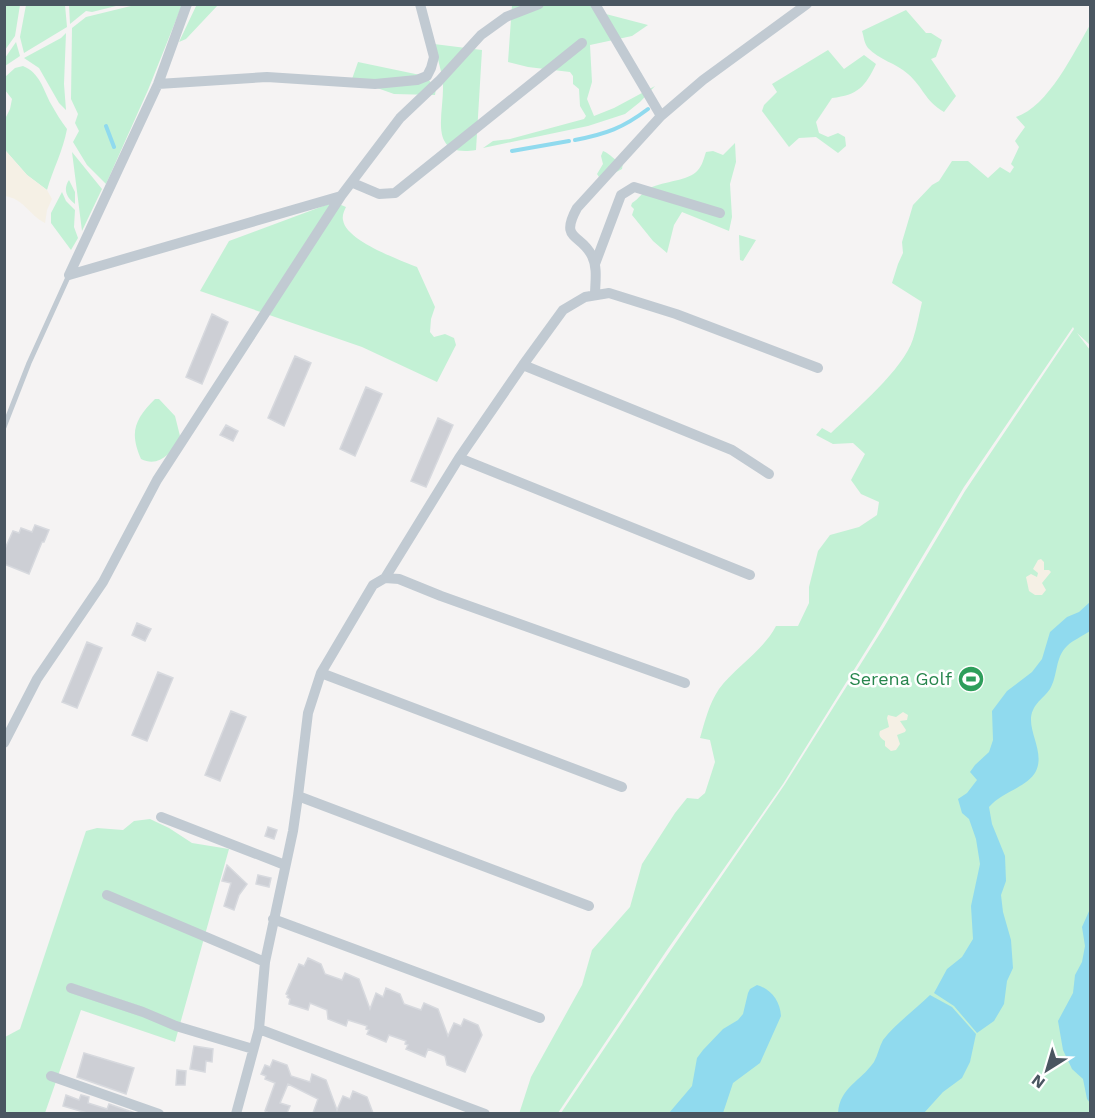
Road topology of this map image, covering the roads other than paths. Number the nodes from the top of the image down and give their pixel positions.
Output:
1 (187, 4) edge
2 (420, 4) edge
3 (539, 4) edge
4 (595, 4) edge
5 (807, 4) edge
6 (582, 44) dead end
7 (158, 84) junction
8 (662, 116) junction
9 (352, 183) junction
10 (341, 196) junction
11 (720, 213) dead end
12 (595, 264) junction
13 (69, 275) junction
14 (595, 295) junction
15 (523, 365) junction
16 (818, 368) dead end
17 (4, 427) edge
18 (459, 458) junction
19 (768, 474) dead end
20 (750, 575) dead end
21 (385, 578) junction
22 (321, 673) junction
23 (685, 683) dead end
24 (4, 743) edge
25 (622, 788) dead end
26 (298, 796) junction
27 (160, 817) dead end
28 (285, 866) junction
29 (107, 895) dead end
30 (589, 906) dead end
31 (273, 919) junction
32 (265, 962) junction
33 (71, 988) dead end
34 (540, 1018) dead end
35 (259, 1029) junction
36 (253, 1049) junction
37 (51, 1077) dead end
38 (159, 1113) edge
39 (236, 1113) edge
40 (485, 1113) edge

1 - 7 street
2 - 7 street
3 - 9 street
4 - 8 street
5 - 8 street
6 - 9 street
7 - 13 street
8 - 12 street
9 - 10 street
10 - 13 street
10 - 24 street
11 - 12 street
12 - 14 street
13 - 17 lane
14 - 15 street
14 - 16 street
15 - 18 street
15 - 19 street
18 - 20 street
18 - 21 street
21 - 22 street
21 - 23 street
22 - 25 street
22 - 26 street
26 - 28 street
26 - 30 street
27 - 28 street
28 - 31 street
29 - 32 street
31 - 32 street
31 - 34 street
32 - 35 street
33 - 36 street
35 - 36 street
35 - 40 street
36 - 39 street
37 - 38 street

